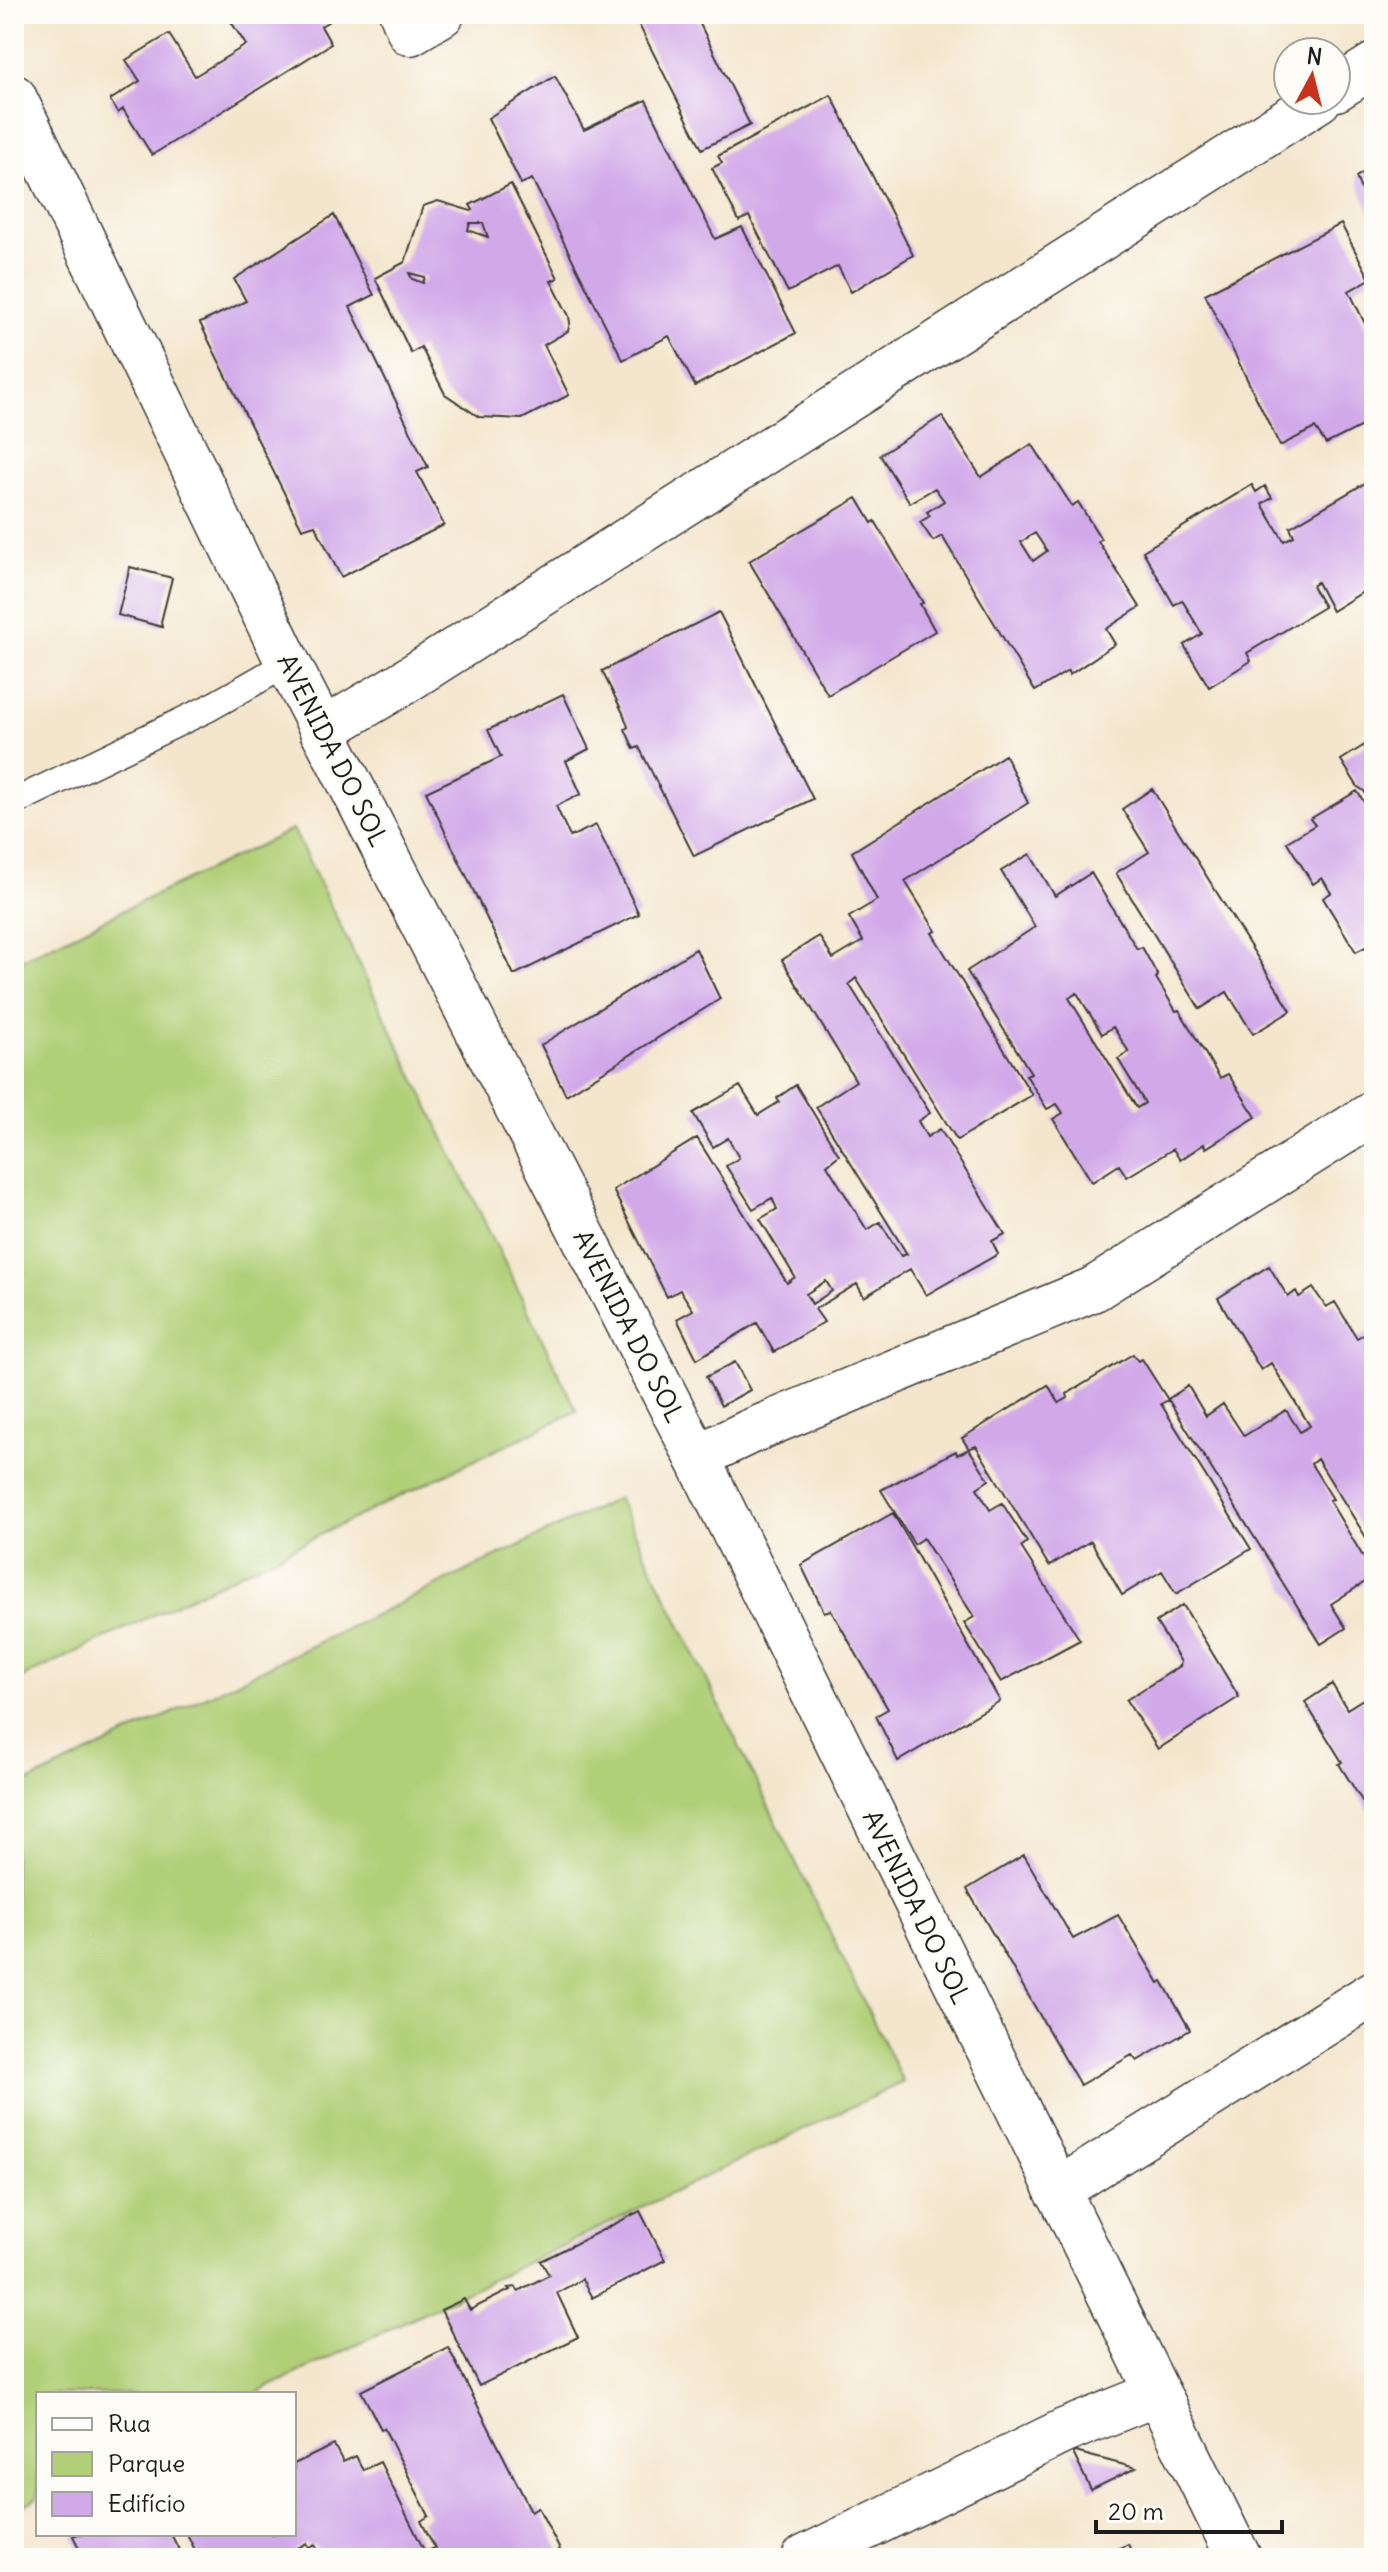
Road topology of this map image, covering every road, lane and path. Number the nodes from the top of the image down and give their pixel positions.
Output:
1 (402, 14) edge
2 (442, 14) edge
3 (1374, 65) edge
4 (1352, 79) edge
5 (14, 97) edge
6 (1294, 116) edge
7 (288, 663) junction
8 (322, 731) junction
9 (14, 802) edge
10 (1374, 1113) edge
11 (697, 1457) junction
12 (1374, 1993) edge
13 (1057, 2191) junction
14 (1156, 2394) junction
15 (804, 2558) edge
16 (1239, 2558) edge

1 - 2 street
3 - 4 street
5 - 7 street, AVENIDA DO SOL
6 - 8 street
7 - 8 street, AVENIDA DO SOL
7 - 9 lane
8 - 11 street, AVENIDA DO SOL
10 - 11 street
11 - 13 street, AVENIDA DO SOL
12 - 13 street
13 - 14 street, AVENIDA DO SOL
14 - 15 street
14 - 16 street, AVENIDA DO SOL

